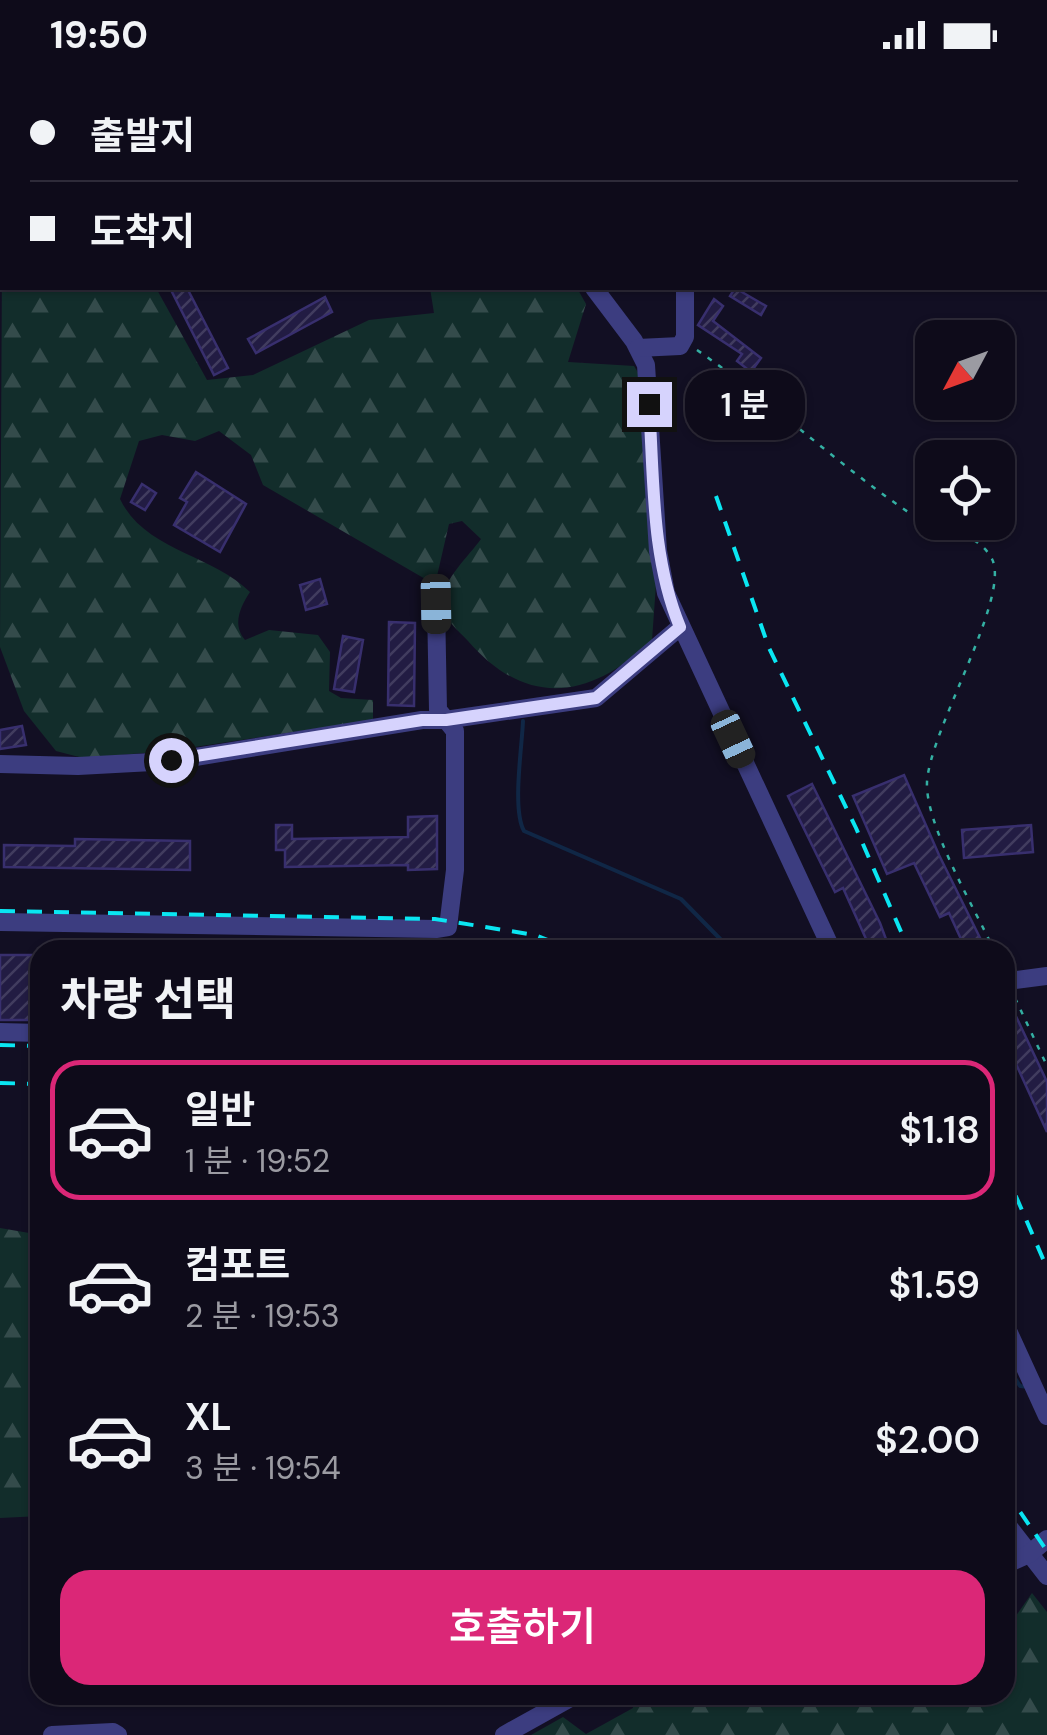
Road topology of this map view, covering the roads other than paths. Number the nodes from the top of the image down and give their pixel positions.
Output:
1 (595, 290) edge
2 (685, 290) edge
3 (638, 348) junction
4 (440, 589) dead end
5 (680, 627) junction
6 (446, 720) junction
7 (0, 764) edge
8 (0, 922) edge
9 (827, 940) edge
10 (1047, 976) edge
11 (1015, 979) edge
12 (0, 1032) edge
13 (30, 1033) edge
14 (1015, 1346) edge
15 (1047, 1416) edge
16 (1015, 1535) edge
17 (1047, 1539) edge
18 (1029, 1554) junction
19 (1015, 1560) edge
20 (1047, 1576) edge
21 (558, 1705) edge
22 (52, 1735) edge
23 (118, 1735) edge
24 (504, 1735) edge

1 - 3 street
2 - 3 street
3 - 5 street
4 - 6 street
5 - 6 street
5 - 9 street
6 - 7 street
6 - 8 street
10 - 11 street
12 - 13 street
14 - 15 street
16 - 18 street
17 - 18 street
18 - 19 street
18 - 20 street
21 - 24 street
22 - 23 street

